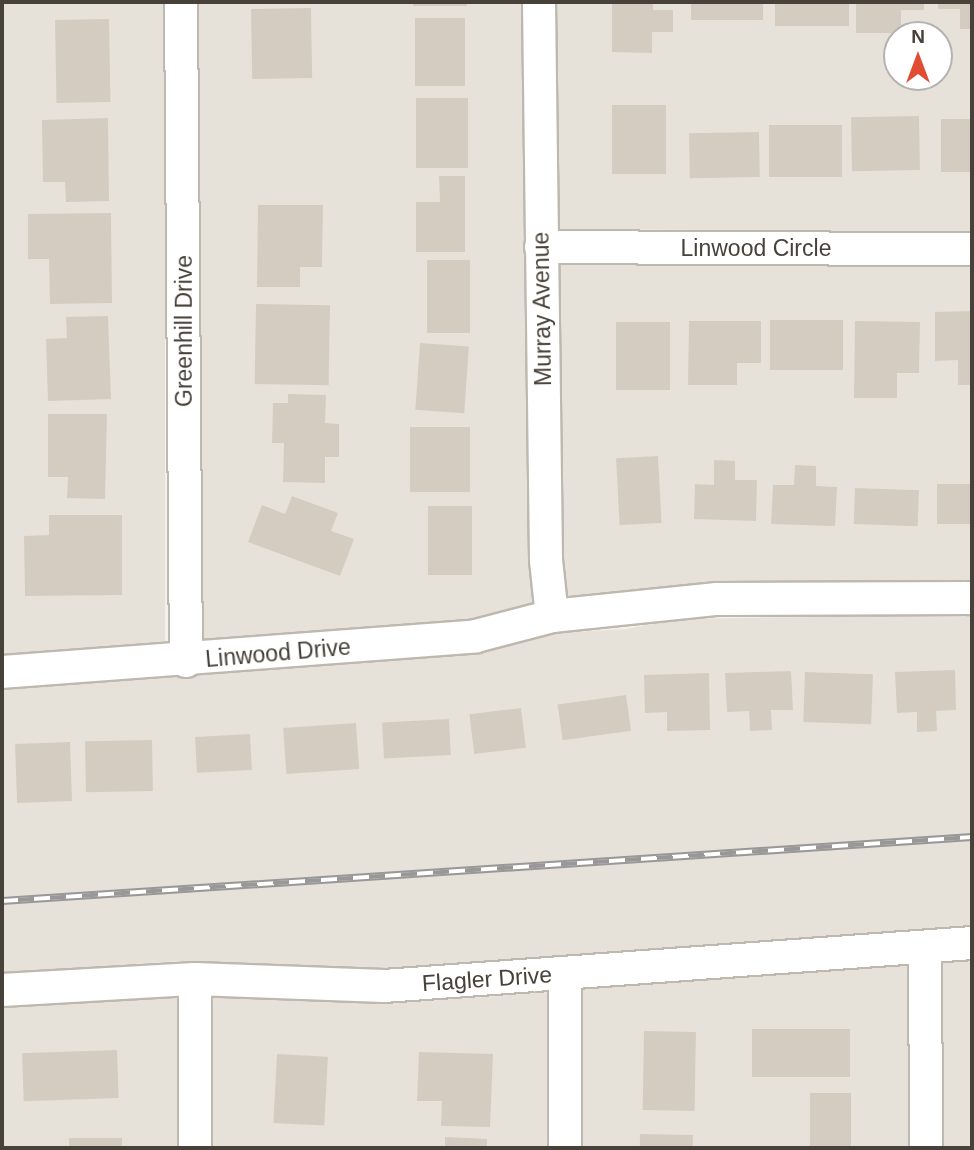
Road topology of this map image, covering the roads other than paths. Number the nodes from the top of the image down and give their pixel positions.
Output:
1 (181, 2) edge
2 (539, 2) edge
3 (541, 247) junction
4 (972, 249) edge
5 (972, 598) edge
6 (552, 616) junction
7 (186, 661) junction
8 (2, 672) edge
9 (972, 943) edge
10 (925, 947) junction
11 (565, 974) junction
12 (195, 979) junction
13 (2, 990) edge
14 (195, 1148) edge
15 (565, 1148) edge
16 (926, 1148) edge

1 - 7 street, Greenhill Drive
2 - 3 street, Murray Avenue
3 - 4 street, Linwood Circle
3 - 6 street, Murray Avenue
5 - 6 street
6 - 7 street, Linwood Drive
7 - 8 street, Linwood Drive
9 - 10 street, Flagler Drive
10 - 11 street, Flagler Drive
10 - 16 street
11 - 12 street, Flagler Drive
11 - 15 street
12 - 13 street, Flagler Drive
12 - 14 street

